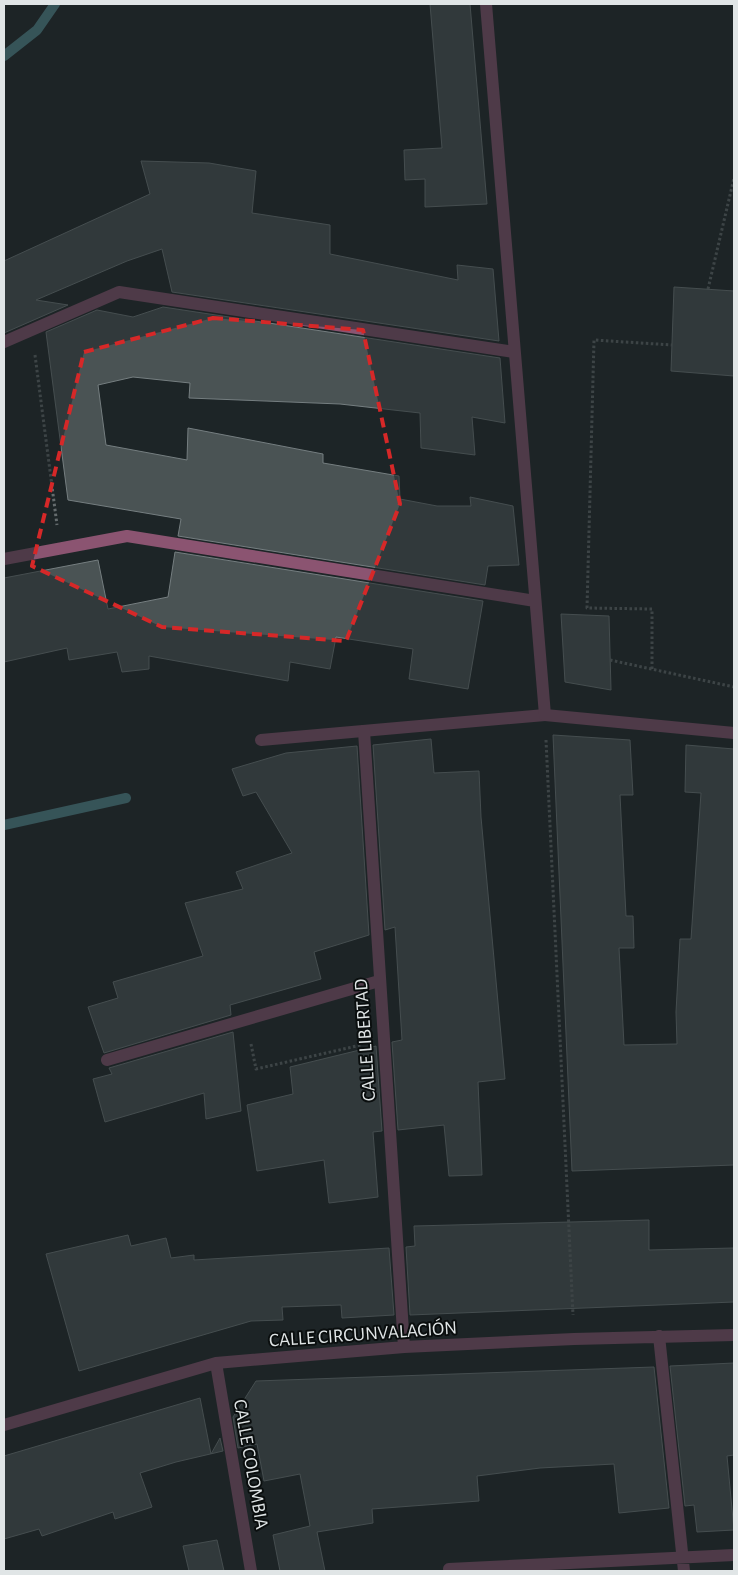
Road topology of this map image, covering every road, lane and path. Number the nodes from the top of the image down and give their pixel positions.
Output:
1 (486, 4) edge
2 (734, 178) edge
3 (708, 289) dead end
4 (31, 330) junction
5 (4, 342) edge
6 (672, 345) dead end
7 (514, 352) junction
8 (60, 548) junction
9 (4, 559) edge
10 (535, 601) junction
11 (610, 660) dead end
12 (652, 669) junction
13 (734, 687) edge
14 (545, 715) junction
15 (364, 731) junction
16 (734, 732) edge
17 (261, 740) dead end
18 (379, 981) junction
19 (247, 1019) junction
20 (383, 1040) junction
21 (107, 1060) dead end
22 (734, 1334) edge
23 (659, 1336) junction
24 (574, 1338) junction
25 (404, 1348) junction
26 (216, 1363) junction
27 (4, 1425) edge
28 (734, 1555) edge
29 (683, 1556) junction
30 (450, 1569) dead end
31 (251, 1571) edge
32 (684, 1571) edge

1 - 7 street
2 - 3 path
4 - 5 street
4 - 7 street
4 - 8 path
6 - 12 path
7 - 10 street
8 - 9 street
8 - 10 street
10 - 14 street
11 - 12 path
12 - 13 path
14 - 15 street
14 - 16 street
14 - 24 path
15 - 17 street
15 - 18 street, CALLE LIBERTAD
18 - 19 street
18 - 20 street, CALLE LIBERTAD
19 - 20 path
19 - 21 street
20 - 25 street, CALLE LIBERTAD
22 - 23 street, CALLE CIRCUNVALACIÓN
23 - 24 street, CALLE CIRCUNVALACIÓN
23 - 29 street
24 - 25 street, CALLE CIRCUNVALACIÓN
25 - 26 street, CALLE CIRCUNVALACIÓN
26 - 27 street, CALLE CIRCUNVALACIÓN
26 - 31 street, CALLE COLOMBIA
28 - 29 street
29 - 30 street
29 - 32 street

